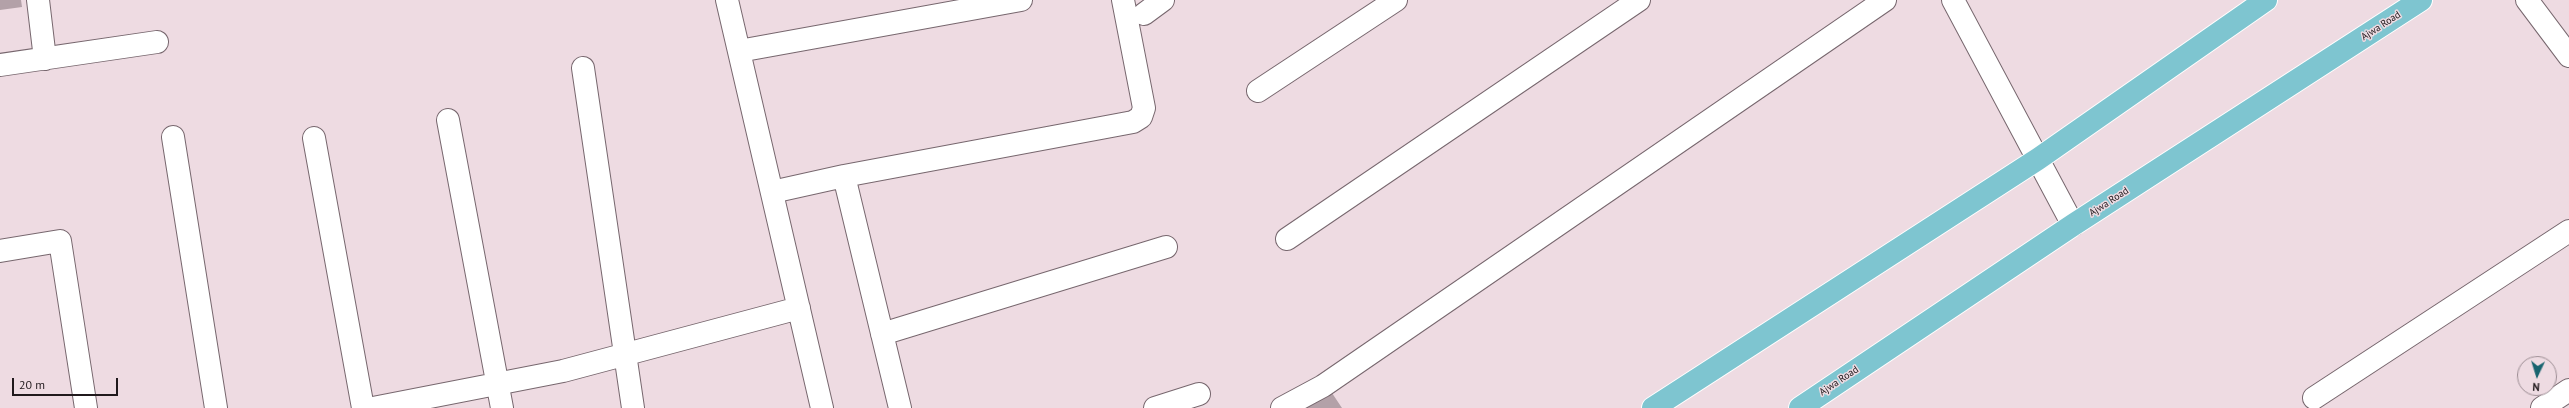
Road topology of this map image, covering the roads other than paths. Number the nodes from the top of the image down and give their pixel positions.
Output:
1 (38, 0) edge
2 (727, 0) edge
3 (1021, 0) edge
4 (1123, 0) edge
5 (1163, 0) edge
6 (1396, 0) edge
7 (1639, 0) edge
8 (1885, 0) edge
9 (1953, 0) edge
10 (2266, 0) edge
11 (2421, 0) edge
12 (2527, 0) edge
13 (1144, 14) dead end
14 (158, 42) dead end
15 (739, 51) junction
16 (2569, 56) edge
17 (45, 59) junction
18 (0, 66) edge
19 (583, 68) dead end
20 (1258, 91) dead end
21 (448, 120) dead end
22 (173, 137) dead end
23 (314, 138) dead end
24 (2038, 159) junction
25 (844, 176) junction
26 (772, 192) junction
27 (2073, 225) junction
28 (2569, 231) edge
29 (1287, 239) dead end
30 (1166, 247) dead end
31 (0, 251) edge
32 (799, 308) junction
33 (882, 334) junction
34 (624, 354) junction
35 (498, 384) junction
36 (2569, 390) edge
37 (1199, 394) dead end
38 (2314, 398) dead end
39 (86, 408) edge
40 (216, 408) edge
41 (363, 408) edge
42 (373, 408) edge
43 (502, 408) edge
44 (633, 408) edge
45 (822, 408) edge
46 (900, 408) edge
47 (1155, 408) edge
48 (1282, 408) edge
49 (1653, 408) edge
50 (1800, 408) edge
51 (2542, 408) edge

1 - 17 street
2 - 15 street
3 - 15 street
4 - 25 street
5 - 13 street
6 - 20 street
7 - 29 street
8 - 48 street
9 - 24 street
10 - 24 main road
11 - 27 main road, Ajwa Road
12 - 16 street
14 - 17 street
15 - 26 street
17 - 18 street
19 - 34 street
21 - 35 street
22 - 40 street
23 - 41 street
24 - 27 street
24 - 49 main road
25 - 26 street
25 - 33 street
26 - 32 street
27 - 50 main road, Ajwa Road
28 - 38 street
30 - 33 street
31 - 39 street
32 - 34 street
32 - 45 street
33 - 46 street
34 - 35 street
34 - 44 street
35 - 42 street
35 - 43 street
36 - 51 street
37 - 47 street

